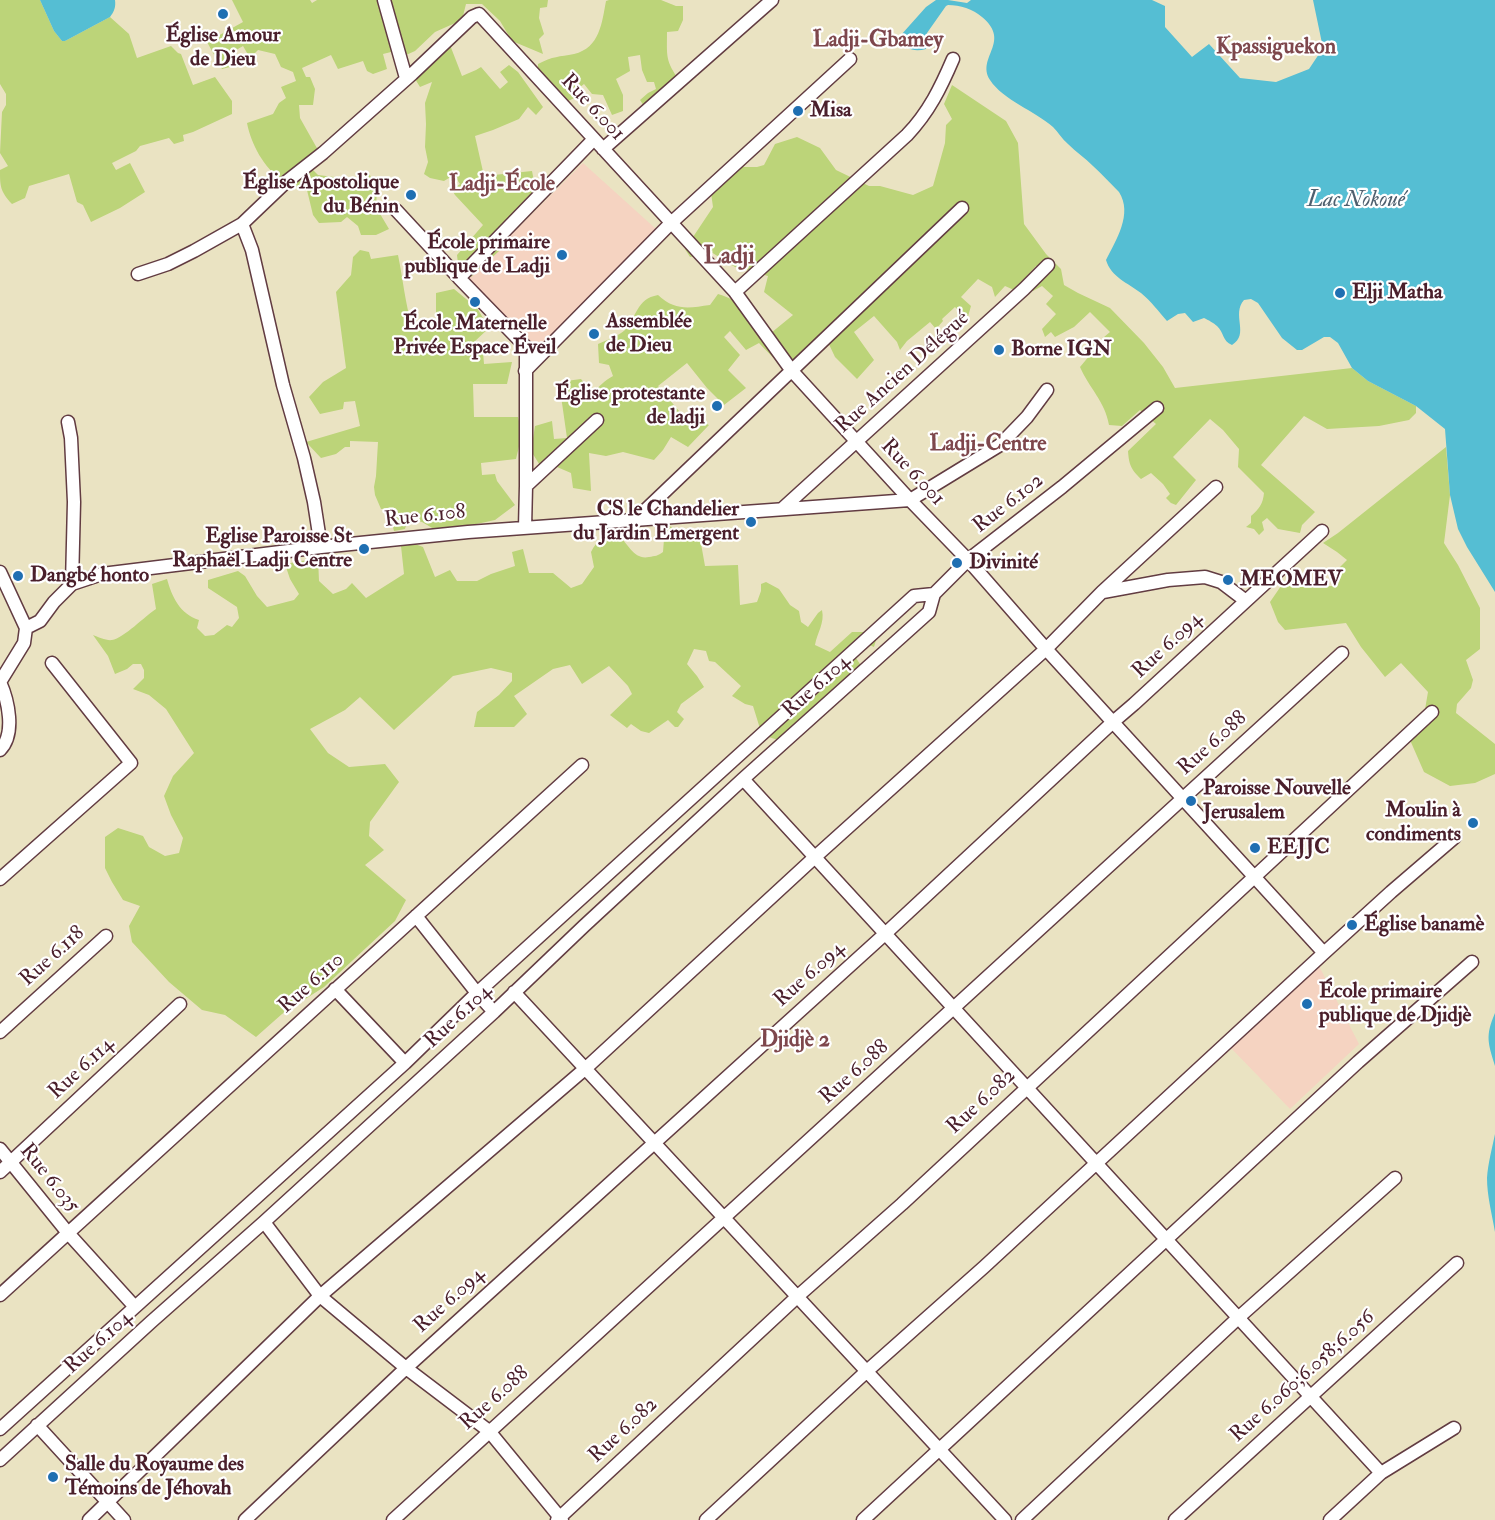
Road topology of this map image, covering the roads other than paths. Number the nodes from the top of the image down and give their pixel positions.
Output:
1 (384, 0) edge
2 (772, 0) edge
3 (849, 58) dead end
4 (953, 58) dead end
5 (406, 78) junction
6 (594, 139) junction
7 (603, 149) junction
8 (962, 208) dead end
9 (396, 210) dead end
10 (671, 223) junction
11 (242, 224) junction
12 (1048, 264) dead end
13 (138, 274) dead end
14 (459, 278) junction
15 (735, 292) junction
16 (525, 371) junction
17 (792, 371) junction
18 (1047, 390) dead end
19 (1157, 408) dead end
20 (597, 420) dead end
21 (68, 422) dead end
22 (857, 442) junction
23 (526, 486) junction
24 (1216, 487) dead end
25 (909, 500) junction
26 (783, 509) junction
27 (636, 519) junction
28 (525, 528) junction
29 (1322, 531) dead end
30 (321, 547) junction
31 (968, 560) junction
32 (0, 572) edge
33 (72, 584) junction
34 (1102, 592) junction
35 (934, 594) junction
36 (1246, 601) junction
37 (26, 628) junction
38 (1046, 649) junction
39 (1342, 653) dead end
40 (52, 663) dead end
41 (0, 682) edge
42 (1432, 712) dead end
43 (1113, 722) junction
44 (0, 750) edge
45 (582, 765) dead end
46 (743, 779) junction
47 (1183, 799) junction
48 (1455, 837) dead end
49 (816, 856) junction
50 (1254, 876) junction
51 (0, 879) edge
52 (416, 916) junction
53 (886, 933) junction
54 (106, 936) dead end
55 (1324, 953) junction
56 (1472, 962) dead end
57 (335, 989) junction
58 (514, 992) junction
59 (477, 993) junction
60 (180, 1004) dead end
61 (954, 1008) junction
62 (494, 1012) junction
63 (0, 1032) edge
64 (405, 1063) junction
65 (586, 1068) junction
66 (1027, 1087) junction
67 (655, 1142) junction
68 (0, 1149) edge
69 (11, 1162) junction
70 (1097, 1163) junction
71 (0, 1172) edge
72 (1395, 1178) dead end
73 (725, 1218) junction
74 (264, 1222) junction
75 (68, 1233) junction
76 (1167, 1240) junction
77 (1457, 1263) dead end
78 (0, 1294) edge
79 (320, 1296) junction
80 (798, 1296) junction
81 (135, 1307) junction
82 (1238, 1318) junction
83 (406, 1368) junction
84 (867, 1371) junction
85 (1311, 1396) junction
86 (37, 1425) junction
87 (1454, 1428) dead end
88 (0, 1430) edge
89 (489, 1431) junction
90 (939, 1449) junction
91 (0, 1460) edge
92 (1381, 1473) junction
93 (108, 1503) junction
94 (559, 1519) edge
95 (89, 1520) edge
96 (123, 1520) edge
97 (245, 1520) edge
98 (393, 1520) edge
99 (706, 1520) edge
100 (863, 1520) edge
101 (1005, 1520) edge
102 (1022, 1520) edge
103 (1175, 1520) edge
104 (1330, 1520) edge

1 - 5 street
2 - 7 street
3 - 10 street
4 - 15 street
5 - 6 street, Rue 6.001
5 - 11 street
6 - 7 street, Rue 6.001
6 - 14 street
7 - 10 street, Rue 6.001
8 - 17 street
9 - 14 street
10 - 15 street, Rue 6.001
10 - 16 street
11 - 13 street
11 - 30 street
12 - 22 street, Rue Ancien Délégué
14 - 16 street
15 - 17 street, Rue 6.001
16 - 23 street
17 - 22 street, Rue 6.001
17 - 27 street
18 - 25 street
19 - 31 street, Rue 6.102
20 - 23 street
21 - 33 street
22 - 25 street, Rue 6.001
22 - 26 street, Rue Ancien Délégué
23 - 28 street
24 - 34 street
25 - 26 street, Rue 6.108
25 - 31 street, Rue 6.001
26 - 27 street, Rue 6.108
27 - 28 street, Rue 6.108
28 - 30 street, Rue 6.108
29 - 36 street, Rue 6.094
30 - 33 street, Rue 6.108
31 - 35 street, Rue 6.104
31 - 38 street, Rue 6.001
32 - 37 street
33 - 37 street, Rue 6.108
34 - 36 street
34 - 38 street
35 - 46 street, Rue 6.104
35 - 59 street, Rue 6.104
36 - 43 street, Rue 6.094
37 - 41 street
38 - 43 street, Rue 6.001
38 - 49 street
39 - 47 street, Rue 6.088
40 - 51 street
41 - 44 street
42 - 50 street, Rue 6.082
43 - 47 street, Rue 6.001
43 - 53 street, Rue 6.094
45 - 52 street, Rue 6.110
46 - 49 street
46 - 58 street, Rue 6.104
47 - 50 street, Rue 6.001
47 - 61 street, Rue 6.088
48 - 55 street
49 - 53 street
49 - 65 street
50 - 55 street, Rue 6.001
50 - 66 street, Rue 6.082
52 - 57 street, Rue 6.110
52 - 59 street
53 - 61 street
53 - 67 street, Rue 6.094
54 - 63 street, Rue 6.118
55 - 70 street
56 - 76 street
57 - 64 street
57 - 75 street, Rue 6.110
58 - 62 street, Rue 6.104
58 - 65 street
59 - 62 street
59 - 64 street, Rue 6.104
60 - 69 street, Rue 6.114
61 - 66 street
61 - 73 street, Rue 6.088
62 - 74 street, Rue 6.104
64 - 81 street, Rue 6.104
65 - 67 street
65 - 79 street
66 - 70 street
66 - 80 street, Rue 6.082
67 - 73 street
67 - 83 street, Rue 6.094
68 - 69 street, Rue 6.035
69 - 71 street, Rue 6.114
69 - 75 street, Rue 6.035
70 - 76 street
70 - 84 street
72 - 82 street
73 - 80 street
73 - 89 street, Rue 6.088
74 - 79 street
74 - 86 street, Rue 6.104
75 - 78 street, Rue 6.110
75 - 81 street, Rue 6.035
76 - 82 street
76 - 90 street
77 - 85 street, Rue 6.060;6.058;6.056
79 - 83 street
79 - 93 street
80 - 84 street
80 - 94 street, Rue 6.082
81 - 88 street, Rue 6.104
82 - 85 street
82 - 102 street
83 - 89 street
83 - 97 street, Rue 6.094
84 - 90 street
84 - 99 street
85 - 92 street
85 - 103 street, Rue 6.060;6.058;6.056
86 - 91 street, Rue 6.104
86 - 93 street
87 - 92 street
89 - 94 street
89 - 98 street, Rue 6.088
90 - 100 street
90 - 101 street
92 - 104 street
93 - 95 street
93 - 96 street

